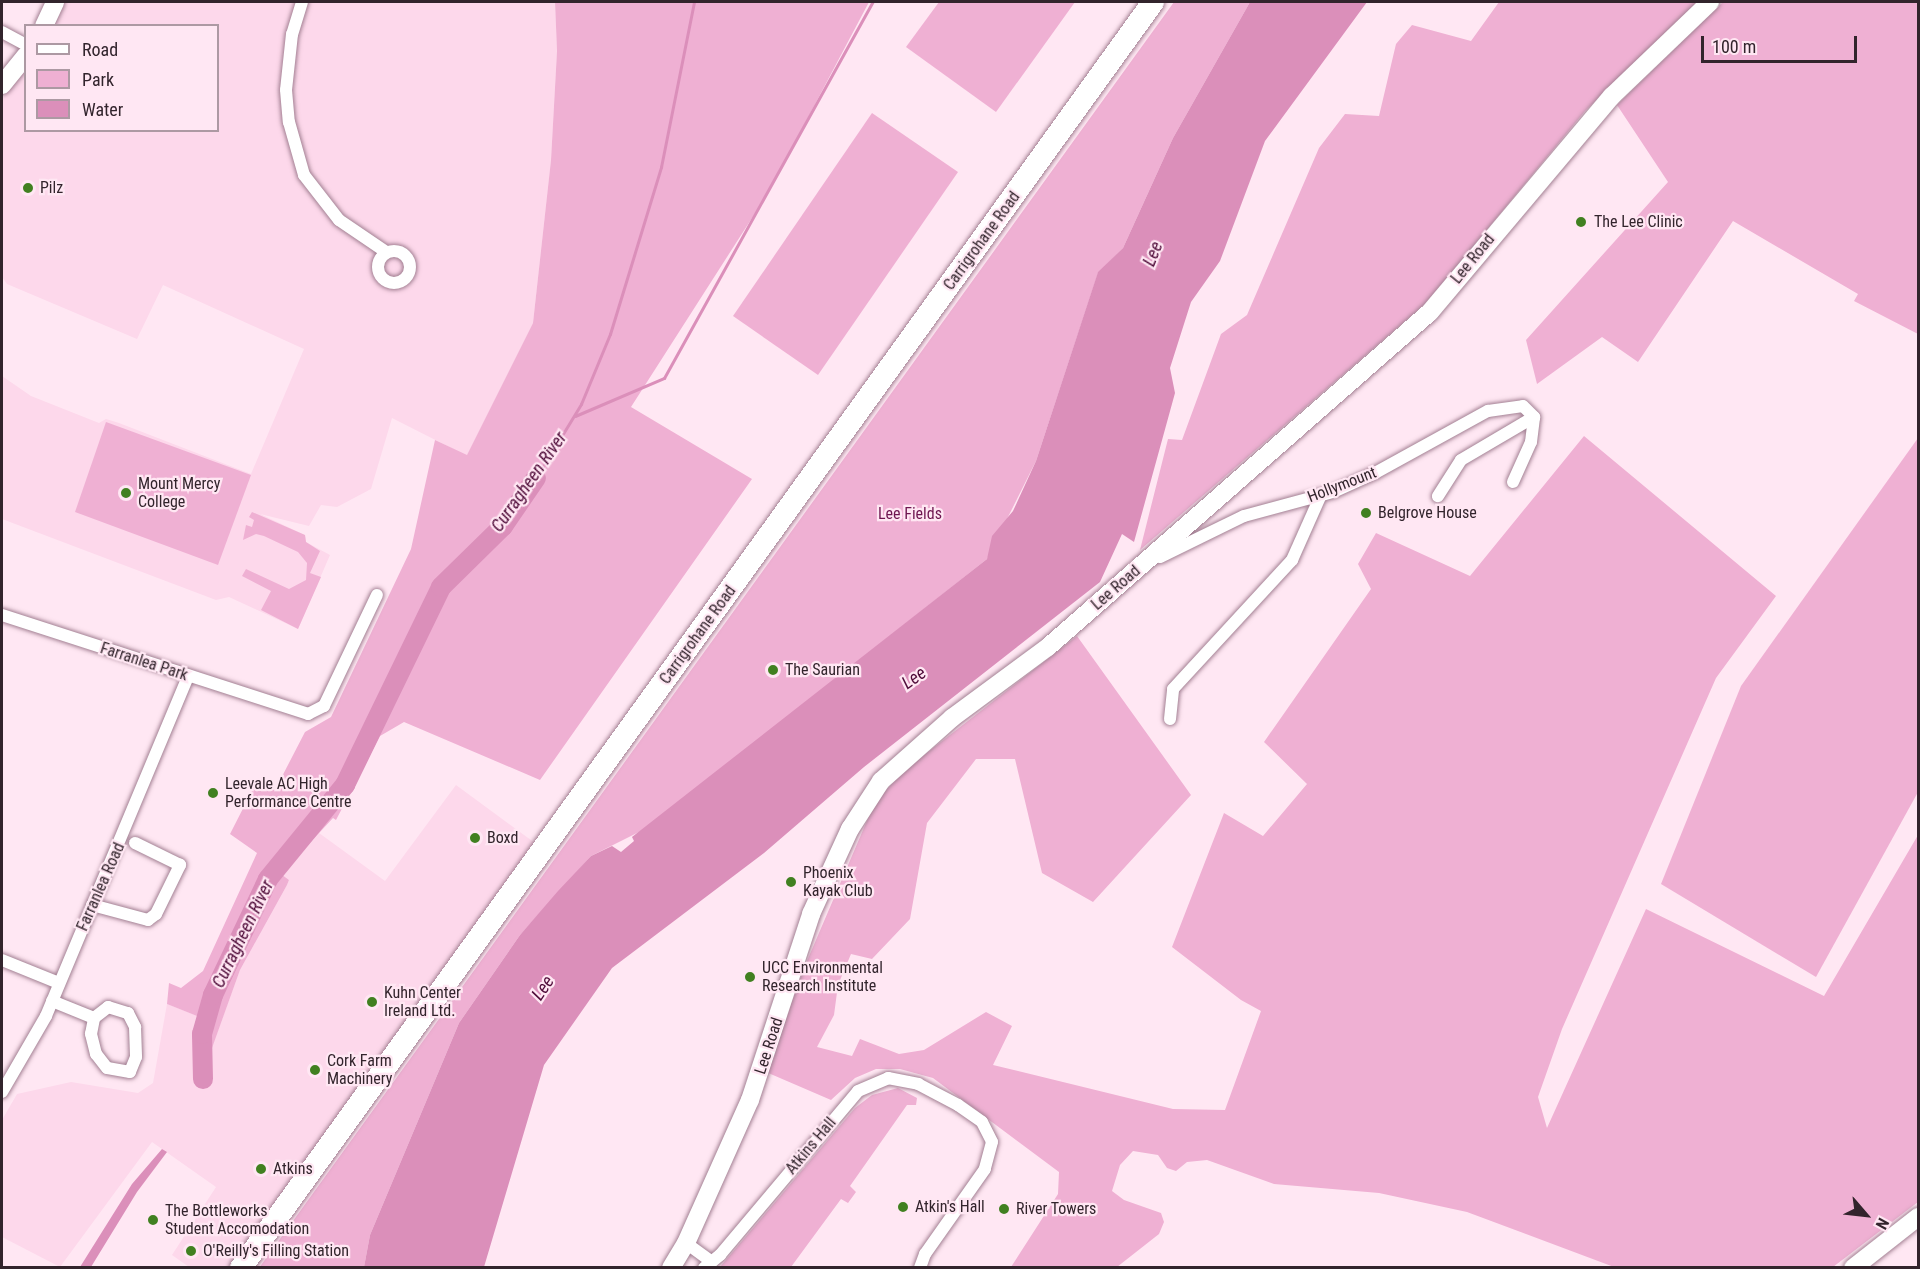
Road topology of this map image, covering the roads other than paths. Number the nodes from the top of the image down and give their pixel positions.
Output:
1 (55, 2) edge
2 (302, 2) edge
3 (1153, 2) edge
4 (1710, 2) edge
5 (45, 24) edge
6 (2, 32) edge
7 (24, 44) edge
8 (24, 58) edge
9 (2, 86) edge
10 (386, 252) dead end
11 (1534, 417) junction
12 (1514, 482) dead end
13 (1321, 495) junction
14 (1438, 496) dead end
15 (1143, 564) junction
16 (377, 595) dead end
17 (2, 615) edge
18 (188, 676) junction
19 (1170, 718) dead end
20 (135, 843) dead end
21 (92, 905) junction
22 (2, 960) edge
23 (59, 983) junction
24 (52, 1001) junction
25 (94, 1018) junction
26 (2, 1092) edge
27 (1918, 1216) edge
28 (684, 1247) junction
29 (706, 1266) edge
30 (241, 1268) edge
31 (670, 1268) edge
32 (920, 1268) edge
33 (1853, 1268) edge

1 - 5 street
2 - 10 street
3 - 30 highway, Carrigrohane Road
4 - 15 street, Lee Road
6 - 7 street
8 - 9 street
11 - 12 street
11 - 13 street, Hollymount
11 - 14 street
13 - 15 street, Hollymount
13 - 19 street
15 - 28 street, Lee Road
16 - 18 street, Farranlea Park
17 - 18 street, Farranlea Park
18 - 21 street, Farranlea Road
20 - 21 street
21 - 23 street, Farranlea Road
22 - 23 street
23 - 24 street, Farranlea Road
24 - 25 street
24 - 26 street, Farranlea Road
25 - 25 street
27 - 33 street
28 - 29 street, Atkins Hall
28 - 31 street, Lee Road
29 - 32 street, Atkins Hall

